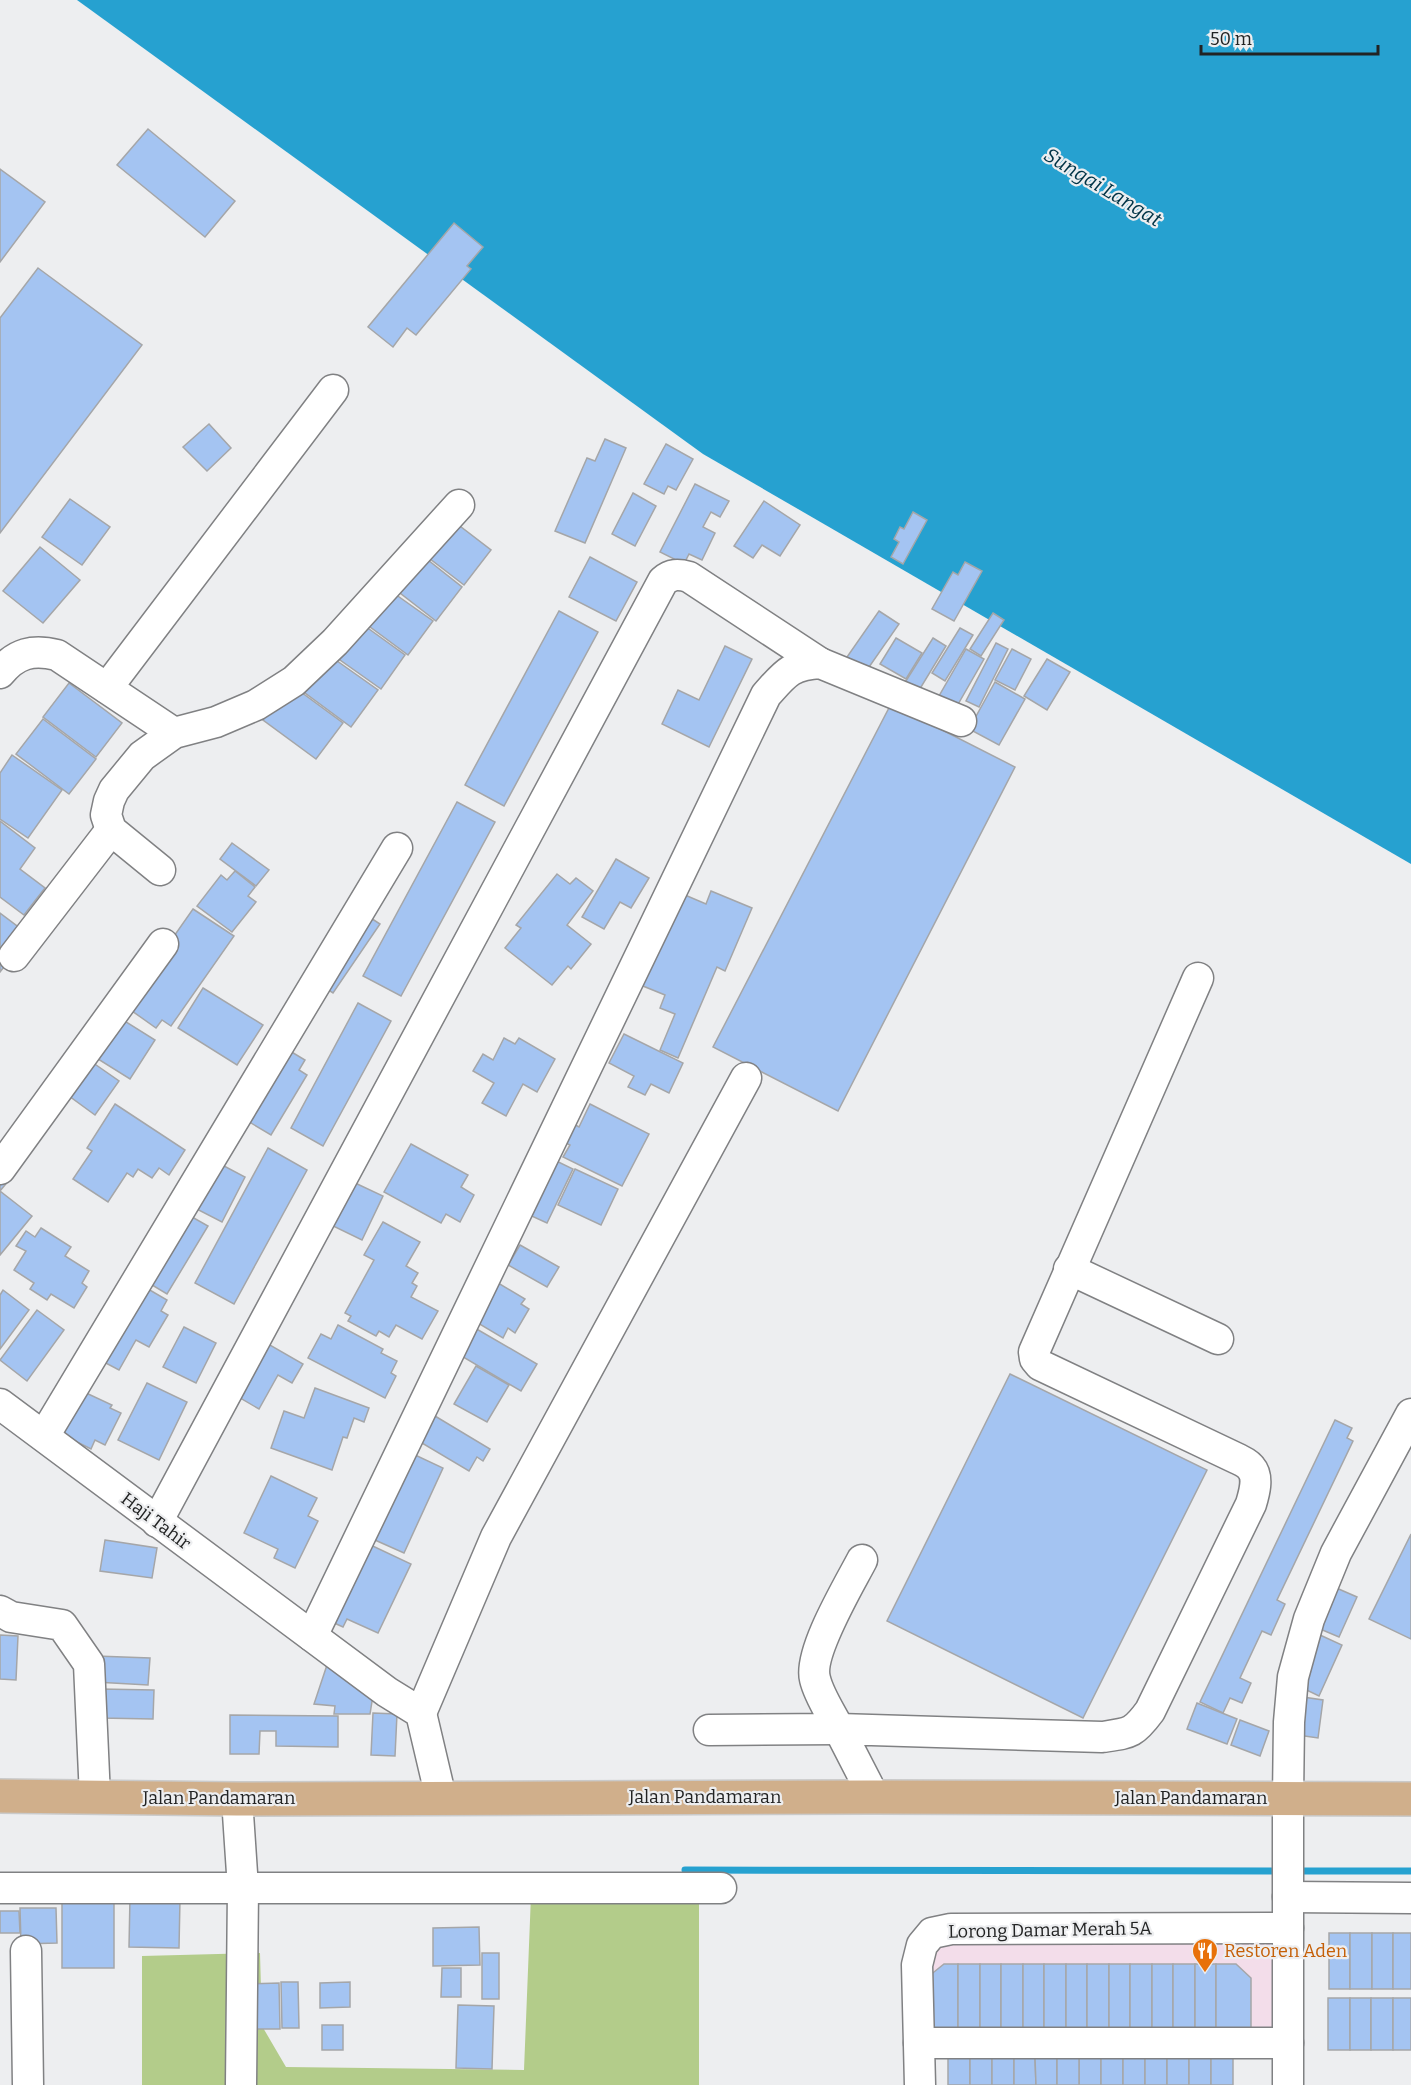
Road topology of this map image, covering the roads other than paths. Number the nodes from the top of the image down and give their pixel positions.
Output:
1 (333, 390) dead end
2 (459, 505) dead end
3 (820, 663) junction
4 (0, 673) edge
5 (107, 688) junction
6 (961, 721) dead end
7 (174, 733) junction
8 (111, 830) junction
9 (397, 848) dead end
10 (160, 870) dead end
11 (164, 944) dead end
12 (14, 956) dead end
13 (1198, 978) dead end
14 (746, 1078) dead end
15 (0, 1169) edge
16 (1069, 1269) junction
17 (1218, 1339) dead end
18 (0, 1404) edge
19 (1411, 1414) edge
20 (44, 1436) junction
21 (157, 1522) junction
22 (862, 1560) dead end
23 (0, 1611) edge
24 (312, 1636) junction
25 (421, 1713) junction
26 (839, 1729) junction
27 (709, 1730) dead end
28 (0, 1796) edge
29 (95, 1797) junction
30 (874, 1797) junction
31 (441, 1798) junction
32 (1288, 1798) junction
33 (237, 1799) junction
34 (1411, 1799) edge
35 (1288, 1879) junction
36 (0, 1888) edge
37 (243, 1888) junction
38 (721, 1888) dead end
39 (1411, 1898) edge
40 (1288, 1928) junction
41 (26, 1951) dead end
42 (919, 2043) junction
43 (1288, 2043) junction
44 (28, 2085) edge
45 (241, 2085) edge
46 (920, 2085) edge
47 (1288, 2085) edge

1 - 5 street
2 - 7 street
3 - 6 street
3 - 21 street
3 - 24 street
4 - 5 street
5 - 7 street
7 - 8 street
8 - 10 street
8 - 12 street
9 - 20 street
11 - 15 street
13 - 16 street
14 - 25 street
16 - 17 street
16 - 26 street
18 - 20 street, Haji Tahir
19 - 32 street
20 - 21 street, Haji Tahir
21 - 24 street, Haji Tahir
22 - 26 street
23 - 29 street
24 - 25 street, Haji Tahir
25 - 31 street
26 - 27 street
26 - 30 street
28 - 29 main road, Jalan Pandamaran
29 - 33 main road, Jalan Pandamaran
30 - 31 main road, Jalan Pandamaran
30 - 32 main road, Jalan Pandamaran
31 - 33 main road, Jalan Pandamaran
32 - 34 main road, Jalan Pandamaran
32 - 35 street
33 - 37 street
35 - 39 street
35 - 40 street
36 - 37 street
37 - 38 street
37 - 45 street
40 - 42 street, Lorong Damar Merah 5A
40 - 43 street
41 - 44 street
42 - 43 street
42 - 46 street, Lorong Damar Merah 5A
43 - 47 street

